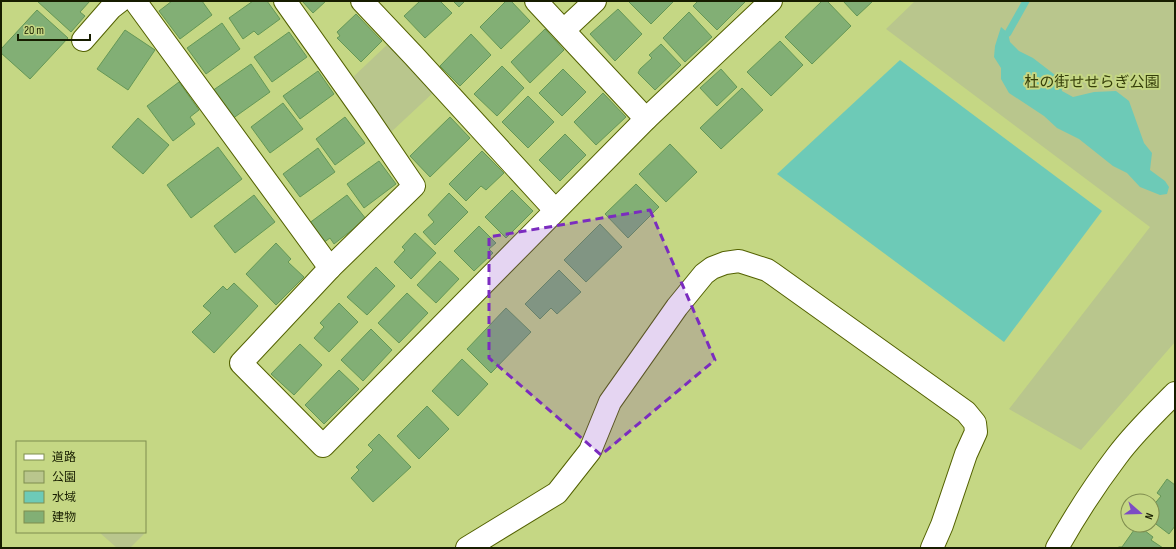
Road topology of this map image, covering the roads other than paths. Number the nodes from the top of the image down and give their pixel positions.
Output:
1 (120, 1) edge
2 (135, 1) edge
3 (285, 1) edge
4 (362, 1) edge
5 (536, 1) edge
6 (595, 1) edge
7 (770, 1) edge
8 (564, 30) junction
9 (83, 40) dead end
10 (646, 119) junction
11 (555, 210) junction
12 (330, 268) junction
13 (1175, 393) edge
14 (468, 548) edge
15 (932, 548) edge
16 (1057, 548) edge

1 - 9 street
2 - 12 street
3 - 12 street
4 - 11 street
5 - 8 street
6 - 8 street
7 - 10 street
8 - 10 street
10 - 11 street
11 - 12 street
13 - 16 street
14 - 15 street

